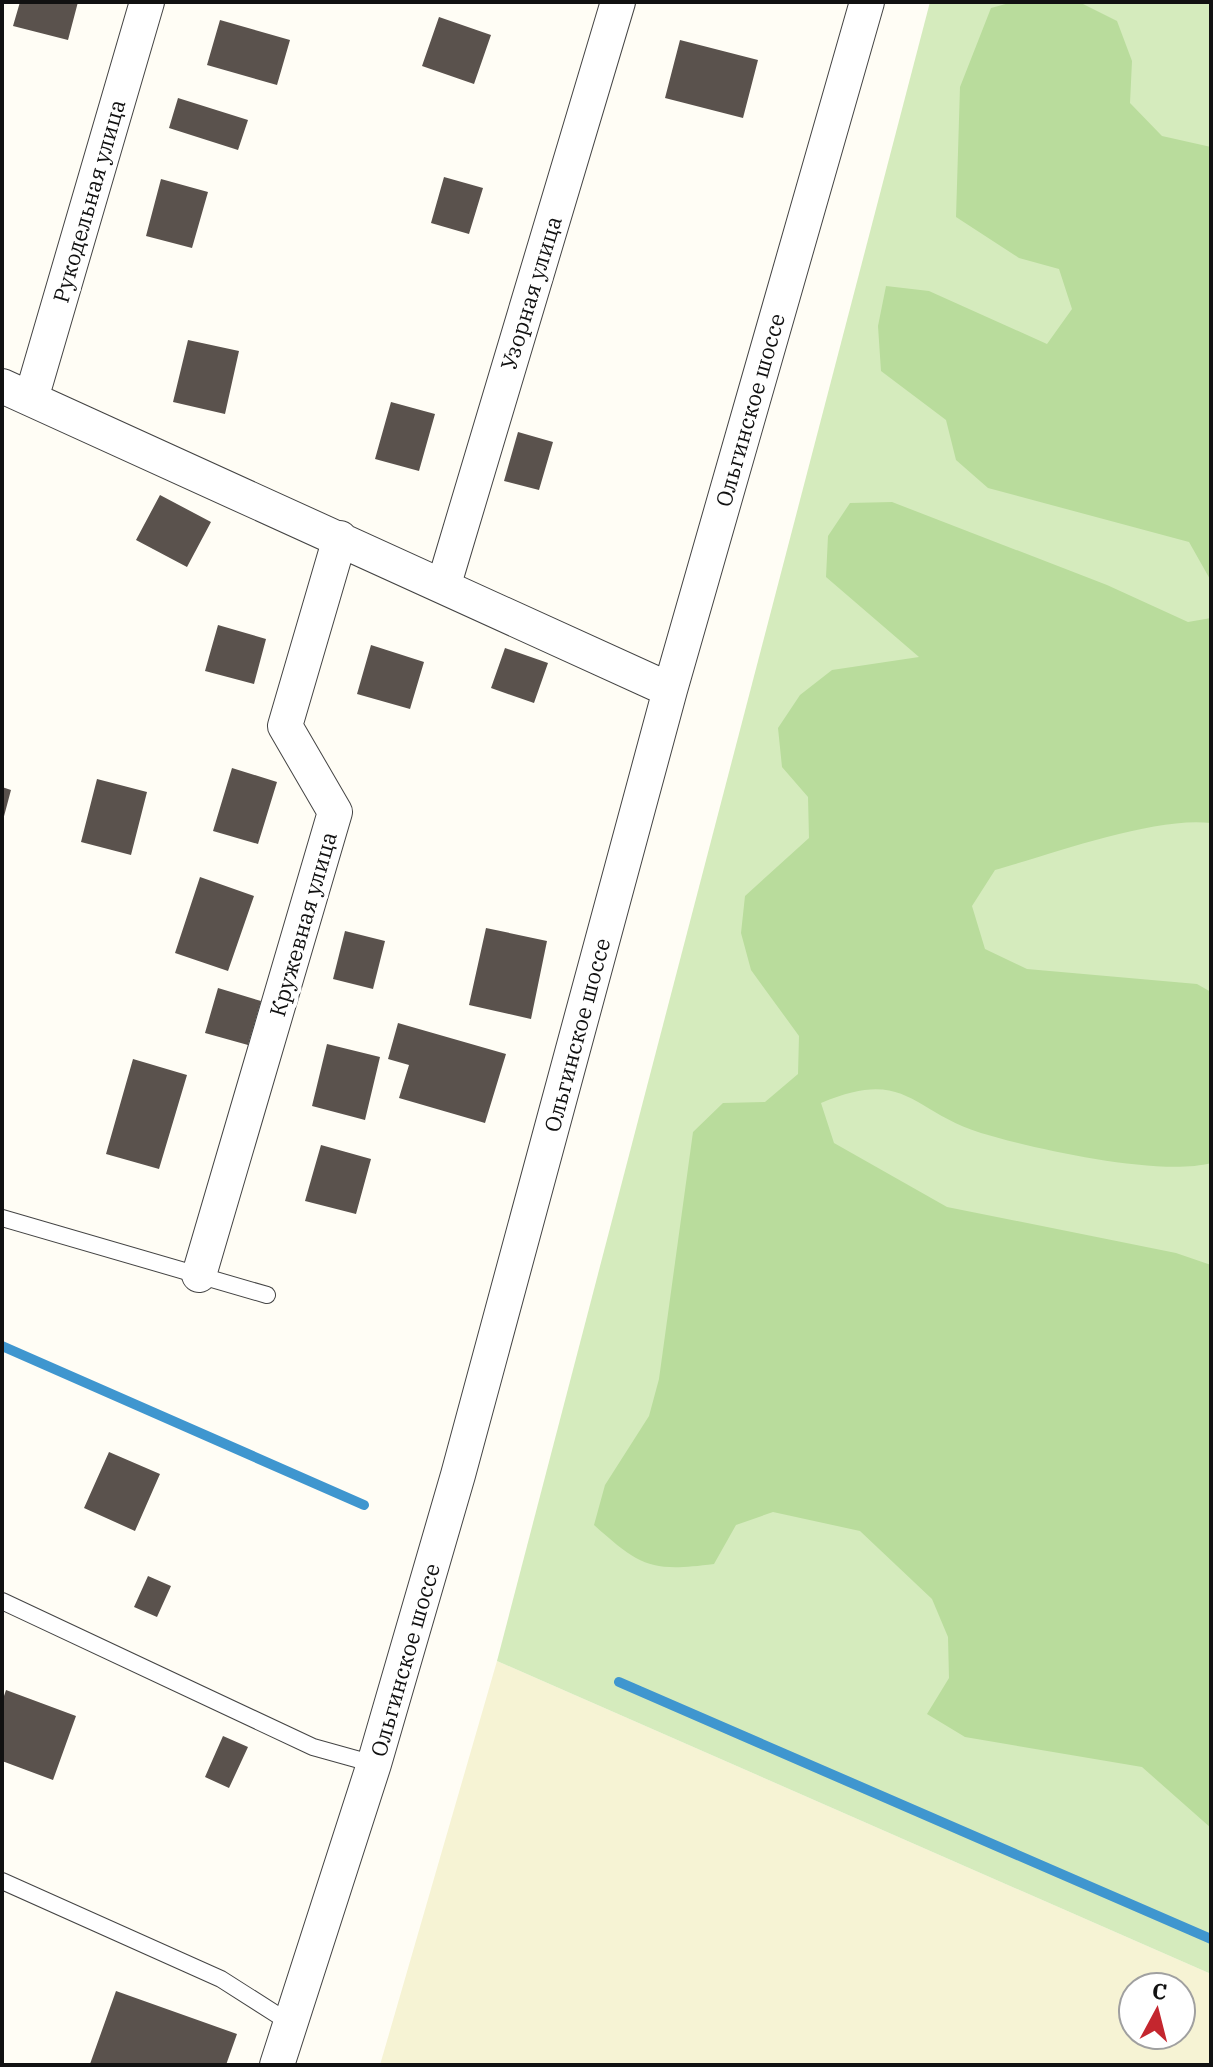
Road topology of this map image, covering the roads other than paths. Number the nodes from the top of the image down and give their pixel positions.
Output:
1 (147, 2) edge
2 (618, 2) edge
3 (867, 2) edge
4 (17, 393) edge
5 (340, 538) junction
6 (444, 584) junction
7 (670, 690) junction
8 (2, 1218) edge
9 (199, 1275) junction
10 (267, 1295) dead end
11 (2, 1601) edge
12 (374, 1764) junction
13 (2, 1881) edge
14 (290, 2023) junction
15 (277, 2065) edge

1 - 4 street, Рукодельная улица
2 - 6 street, Узорная улица
3 - 7 street, Ольгинское шоссе
4 - 5 street
5 - 6 street
5 - 9 street, Кружевная улица
6 - 7 street
7 - 12 street, Ольгинское шоссе
8 - 9 lane
9 - 10 lane
11 - 12 lane
12 - 14 street, Ольгинское шоссе
13 - 14 lane
14 - 15 street, Ольгинское шоссе

